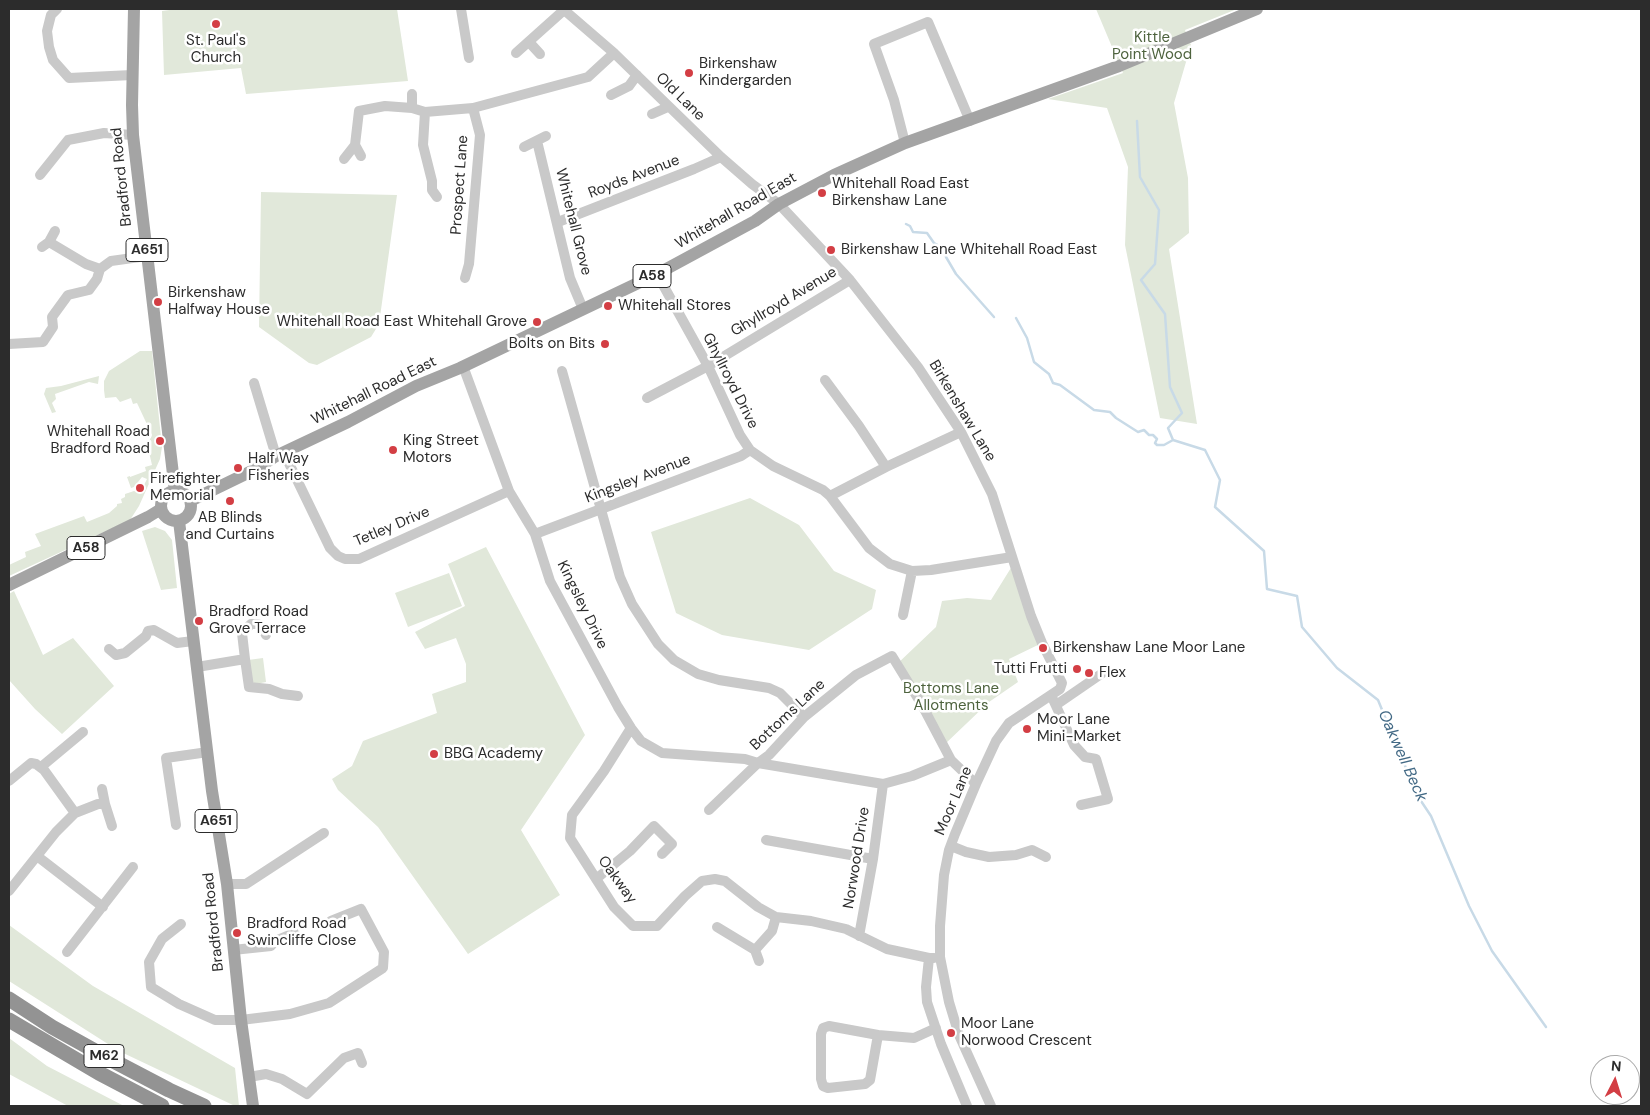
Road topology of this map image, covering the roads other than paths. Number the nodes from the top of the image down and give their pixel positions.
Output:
1 (57, 9) edge
2 (134, 9) edge
3 (461, 9) edge
4 (564, 9) edge
5 (1257, 9) edge
6 (530, 42) junction
7 (516, 53) dead end
8 (614, 53) junction
9 (540, 54) dead end
10 (469, 58) dead end
11 (132, 75) junction
12 (636, 75) junction
13 (412, 94) dead end
14 (611, 95) dead end
15 (668, 106) junction
16 (412, 108) junction
17 (472, 108) junction
18 (425, 112) junction
19 (652, 114) dead end
20 (970, 121) junction
21 (133, 135) junction
22 (905, 143) junction
23 (355, 145) junction
24 (524, 147) dead end
25 (362, 156) dead end
26 (721, 157) junction
27 (344, 159) dead end
28 (40, 175) dead end
29 (431, 194) dead end
30 (779, 204) junction
31 (558, 222) junction
32 (55, 231) dead end
33 (147, 256) junction
34 (469, 264) junction
35 (100, 269) junction
36 (477, 273) dead end
37 (657, 274) junction
38 (465, 278) dead end
39 (850, 280) junction
40 (583, 309) junction
41 (9, 344) edge
42 (463, 366) junction
43 (708, 366) junction
44 (562, 371) dead end
45 (826, 380) dead end
46 (254, 383) dead end
47 (647, 398) dead end
48 (961, 432) junction
49 (750, 450) junction
50 (280, 455) junction
51 (886, 467) junction
52 (175, 491) junction
53 (509, 491) junction
54 (830, 496) junction
55 (190, 501) junction
56 (161, 509) junction
57 (601, 509) junction
58 (179, 521) junction
59 (535, 534) junction
60 (1012, 557) junction
61 (912, 571) junction
62 (9, 585) edge
63 (903, 615) dead end
64 (266, 635) dead end
65 (193, 640) junction
66 (109, 649) dead end
67 (245, 658) junction
68 (198, 667) junction
69 (1104, 672) dead end
70 (1051, 695) junction
71 (298, 696) dead end
72 (1056, 705) junction
73 (804, 717) junction
74 (631, 728) junction
75 (84, 732) dead end
76 (208, 752) junction
77 (951, 760) junction
78 (758, 763) junction
79 (41, 766) junction
80 (9, 781) edge
81 (883, 784) junction
82 (976, 784) junction
83 (102, 789) dead end
84 (105, 804) junction
85 (1081, 805) dead end
86 (709, 810) dead end
87 (75, 813) junction
88 (176, 825) dead end
89 (112, 826) dead end
90 (324, 833) dead end
91 (766, 840) dead end
92 (951, 846) junction
93 (662, 854) dead end
94 (37, 856) junction
95 (1046, 857) dead end
96 (873, 859) junction
97 (133, 867) dead end
98 (596, 880) junction
99 (227, 884) junction
100 (9, 891) edge
101 (103, 907) junction
102 (776, 917) junction
103 (331, 921) dead end
104 (181, 924) dead end
105 (718, 927) dead end
106 (294, 933) dead end
107 (859, 936) junction
108 (233, 950) junction
109 (755, 950) junction
110 (67, 952) dead end
111 (934, 958) junction
112 (759, 961) dead end
113 (9, 999) edge
114 (9, 1020) edge
115 (241, 1020) junction
116 (936, 1028) junction
117 (878, 1035) junction
118 (362, 1063) dead end
119 (250, 1083) junction
120 (162, 1106) edge
121 (204, 1106) edge
122 (253, 1106) edge
123 (967, 1106) edge
124 (991, 1106) edge

1 - 11 street
2 - 11 main road, Bradford Road / A651
3 - 10 street
4 - 6 street
4 - 8 street, Old Lane
5 - 20 main road, Whitehall Road East / A58
6 - 7 street
6 - 9 street
8 - 12 street, Old Lane
8 - 17 street
11 - 21 main road, Bradford Road / A651
12 - 14 street
12 - 15 street, Old Lane
13 - 16 street
15 - 19 street
15 - 26 street, Old Lane
16 - 18 street
16 - 23 street
17 - 18 street
17 - 34 street, Prospect Lane
18 - 29 street
20 - 22 main road, Whitehall Road East / A58
20 - 22 street
21 - 28 street
21 - 33 main road, Bradford Road / A651
22 - 30 main road, Whitehall Road East / A58
23 - 25 street
23 - 27 street
24 - 31 street, Whitehall Grove
26 - 30 street, Old Lane
26 - 31 street, Royds Avenue
30 - 37 main road, Whitehall Road East / A58
30 - 39 street, Birkenshaw Lane
31 - 40 street, Whitehall Grove
32 - 35 street
33 - 35 street
33 - 52 main road, Bradford Road / A651
34 - 36 street
34 - 38 street, Prospect Lane
35 - 41 street
37 - 40 main road, Whitehall Road East / A58
37 - 43 street, Ghyllroyd Drive
39 - 43 street, Ghyllroyd Avenue
39 - 48 street, Birkenshaw Lane
40 - 42 main road, Whitehall Road East / A58
42 - 50 main road, Whitehall Road East / A58
42 - 53 street, Kingsley Drive
43 - 47 street, Ghyllroyd Avenue
43 - 49 street, Ghyllroyd Drive
44 - 57 street
45 - 51 street
46 - 50 street, Tetley Drive
48 - 51 street
48 - 60 street, Birkenshaw Lane
49 - 54 street, Ghyllroyd Drive
49 - 57 street, Kingsley Avenue
50 - 53 street, Tetley Drive
50 - 55 main road, Whitehall Road East / A58
51 - 54 street
52 - 55 main road
52 - 56 main road, A58
53 - 59 street, Kingsley Drive
54 - 61 street
55 - 58 main road
56 - 58 main road
56 - 62 main road, A58
57 - 59 street, Kingsley Avenue
57 - 73 street
58 - 65 main road, Bradford Road / A651
59 - 74 street, Kingsley Drive
60 - 61 street
60 - 70 street, Birkenshaw Lane
61 - 63 street
64 - 67 street
65 - 66 street
65 - 68 main road, Bradford Road / A651
67 - 68 street
67 - 71 street
68 - 76 main road, Bradford Road / A651
69 - 72 street
70 - 72 street
70 - 82 street, Moor Lane
72 - 85 street
73 - 77 street, Bottoms Lane
73 - 78 street, Bottoms Lane
74 - 78 street, Kingsley Drive
74 - 98 street, Oakway
75 - 79 street
76 - 88 street
76 - 99 main road, Bradford Road / A651
77 - 81 street
77 - 82 street, Bottoms Lane
78 - 81 street, Kingsley Drive
78 - 86 street, Bottoms Lane
79 - 80 street
79 - 87 street
81 - 96 street, Norwood Drive
82 - 92 street, Moor Lane
83 - 84 street
84 - 87 street
84 - 89 street
87 - 94 street
90 - 99 street
91 - 96 street
92 - 95 street
92 - 111 street, Moor Lane
93 - 98 street
94 - 100 street
94 - 101 street
96 - 107 street, Norwood Drive
97 - 101 street
98 - 102 street, Oakway
99 - 108 main road, Bradford Road / A651
101 - 110 street
102 - 107 street
102 - 109 street
103 - 115 street
104 - 115 street
105 - 109 street
106 - 108 street
107 - 111 street
108 - 115 main road, Bradford Road / A651
109 - 112 street
111 - 116 street, Moor Lane
111 - 124 street, Moor Lane
113 - 121 highway, M62
114 - 120 highway, M62
115 - 119 main road, Bradford Road / A651
116 - 117 street
116 - 123 street, Moor Lane
117 - 117 street
118 - 119 street
119 - 122 main road, A651

